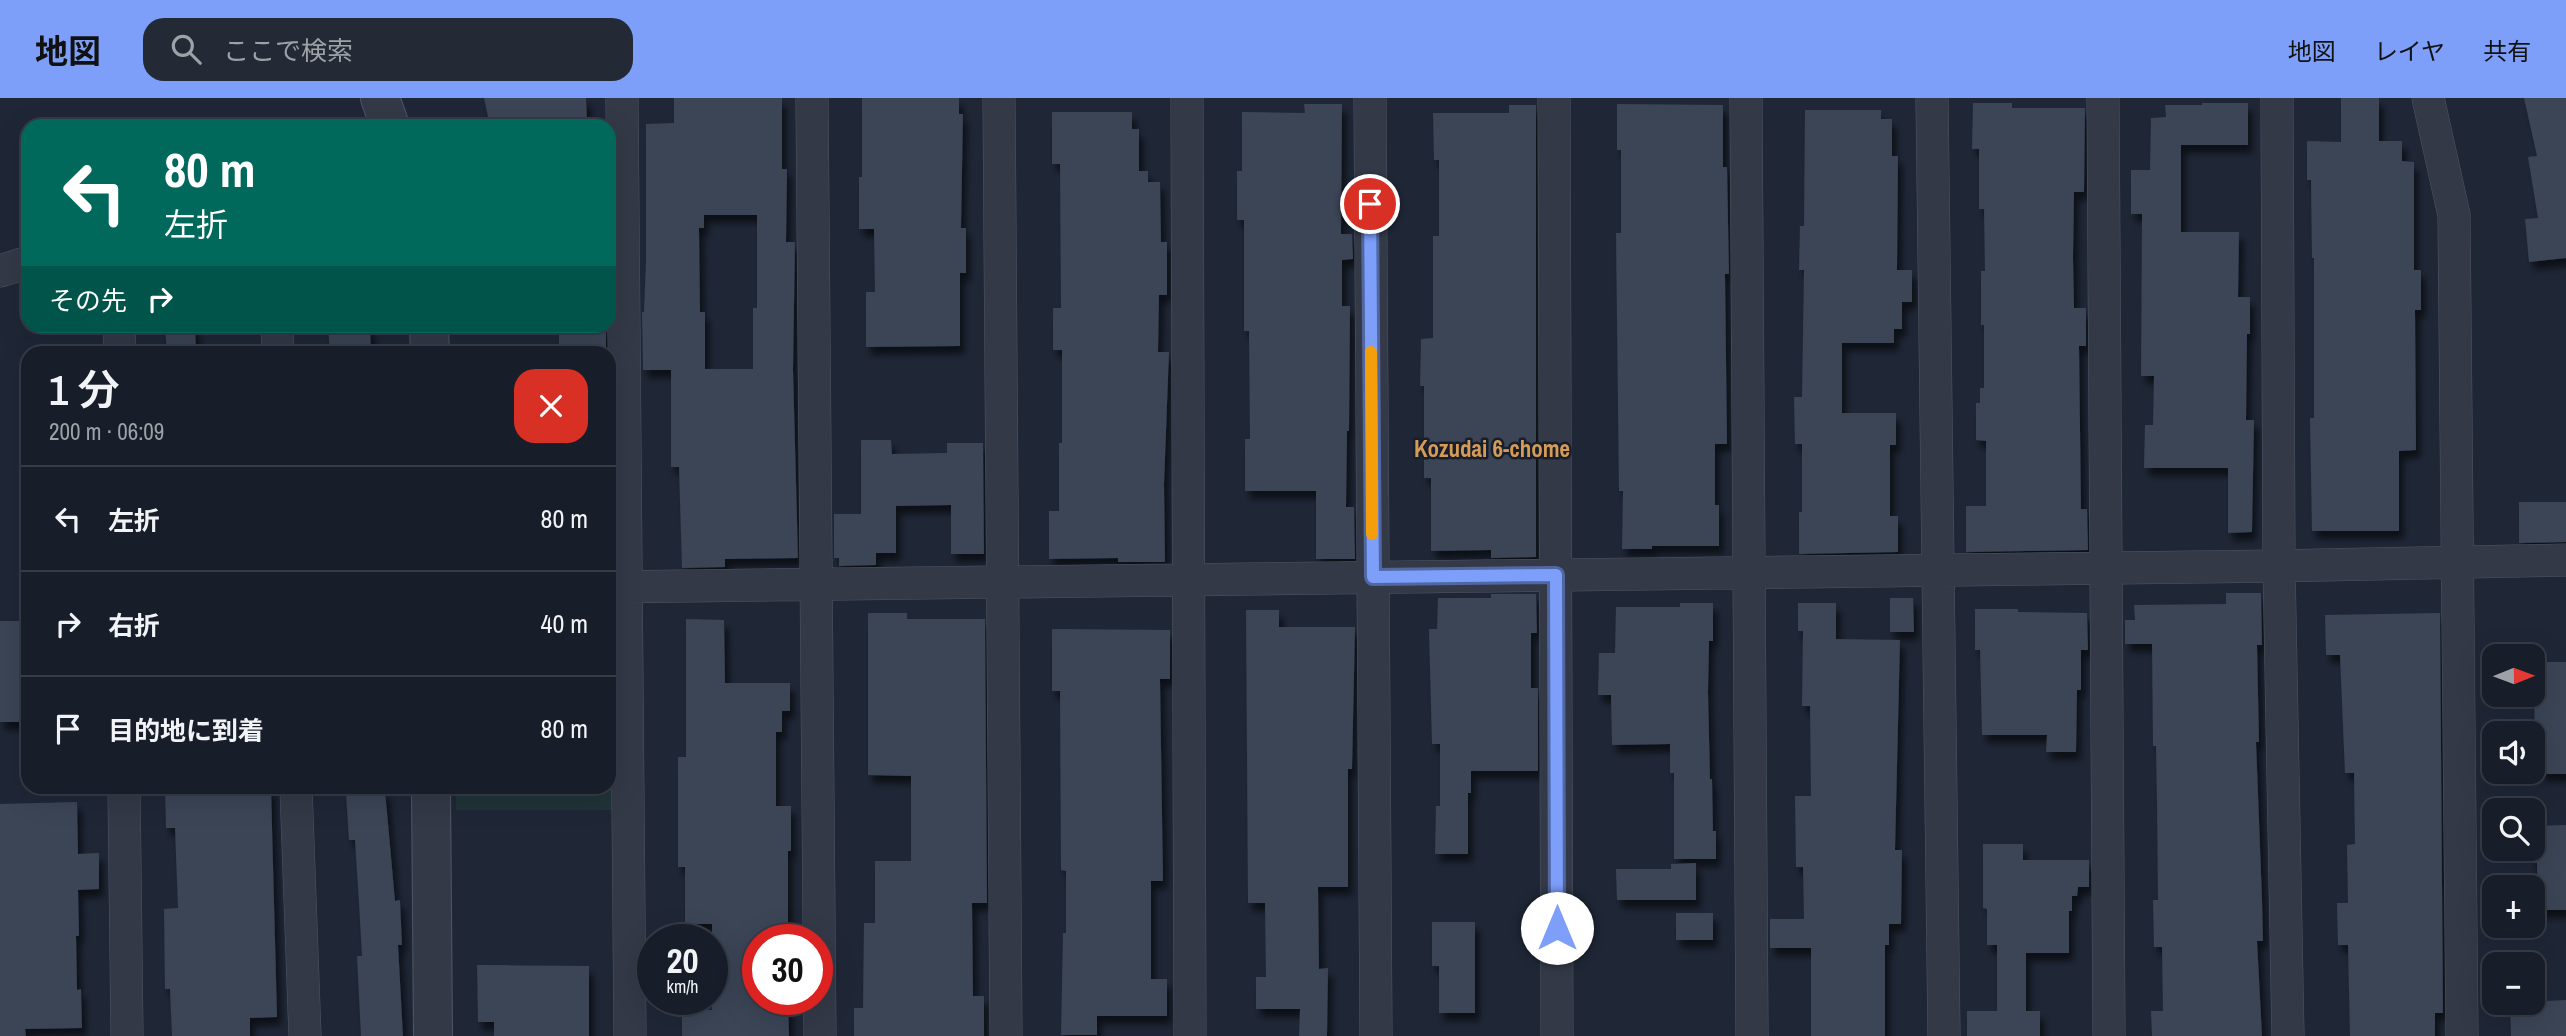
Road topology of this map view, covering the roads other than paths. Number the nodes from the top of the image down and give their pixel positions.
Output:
1 (380, 98) edge
2 (622, 98) edge
3 (812, 98) edge
4 (999, 98) edge
5 (1187, 98) edge
6 (1370, 98) edge
7 (1554, 98) edge
8 (1746, 98) edge
9 (1931, 98) edge
10 (2104, 98) edge
11 (2277, 98) edge
12 (2428, 98) edge
13 (388, 119) edge
14 (21, 264) edge
15 (0, 271) edge
16 (2566, 560) edge
17 (2456, 562) junction
18 (2279, 566) junction
19 (2106, 568) junction
20 (1937, 570) junction
21 (1749, 572) junction
22 (1556, 575) junction
23 (1373, 577) junction
24 (1189, 579) junction
25 (1003, 582) junction
26 (816, 584) junction
27 (618, 587) edge
28 (124, 794) edge
29 (296, 794) edge
30 (432, 794) edge
31 (127, 1036) edge
32 (306, 1036) edge
33 (433, 1036) edge
34 (630, 1036) edge
35 (820, 1036) edge
36 (1006, 1036) edge
37 (1190, 1036) edge
38 (1376, 1036) edge
39 (1557, 1036) edge
40 (1752, 1036) edge
41 (1944, 1036) edge
42 (2109, 1036) edge
43 (2288, 1036) edge
44 (2462, 1036) edge

1 - 13 street
2 - 27 street
3 - 26 street
4 - 25 street
5 - 24 street
6 - 23 street
7 - 22 street
8 - 21 street
9 - 20 street
10 - 19 street
11 - 18 street
12 - 17 street
14 - 15 street
16 - 17 street
17 - 18 street
17 - 44 street
18 - 19 street
18 - 43 street
19 - 20 street
19 - 42 street
20 - 21 street
20 - 41 street
21 - 22 street
21 - 40 street
22 - 23 street
22 - 39 street
23 - 24 street
23 - 38 street
24 - 25 street
24 - 37 street
25 - 26 street
25 - 36 street
26 - 27 street
26 - 35 street
27 - 34 street
28 - 31 street
29 - 32 street
30 - 33 street

